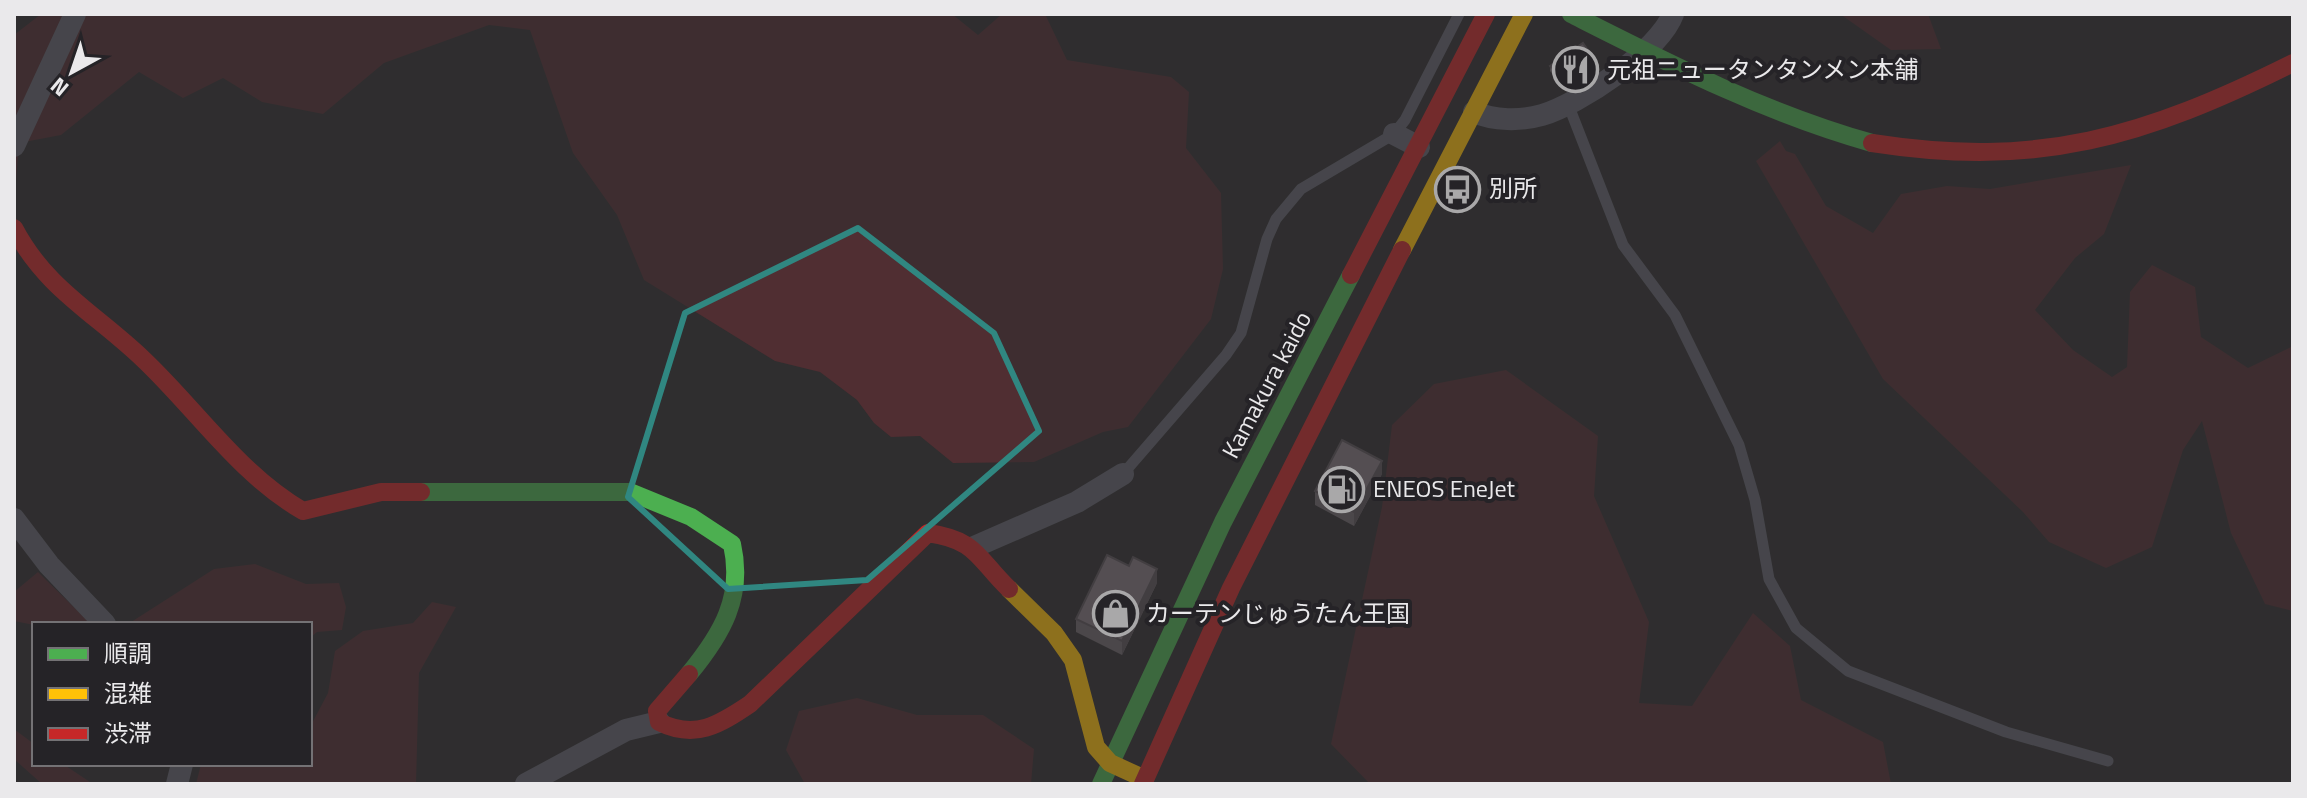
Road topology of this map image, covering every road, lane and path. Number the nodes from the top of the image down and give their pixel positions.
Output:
1 (75, 14) edge
2 (1459, 14) edge
3 (1486, 14) edge
4 (1524, 14) edge
5 (1571, 14) edge
6 (1673, 14) edge
7 (1645, 51) junction
8 (2293, 63) edge
9 (1568, 104) junction
10 (1474, 112) junction
11 (1394, 134) junction
12 (14, 146) edge
13 (1419, 147) junction
14 (14, 228) edge
15 (1123, 474) joint
16 (14, 519) edge
17 (974, 547) junction
18 (103, 622) edge
19 (659, 722) junction
20 (2108, 761) dead end
21 (1110, 763) junction
22 (1144, 781) edge
23 (526, 784) edge
24 (1101, 784) edge

1 - 12 street
2 - 11 lane
3 - 13 street, Kamakura kaido
4 - 10 street
5 - 7 street
6 - 7 street
7 - 8 street
7 - 9 street
9 - 10 street
9 - 20 lane
10 - 22 street
11 - 13 street
11 - 15 lane
13 - 21 street, Kamakura kaido
14 - 19 street
15 - 17 street
16 - 18 street
17 - 19 street
17 - 21 street
19 - 23 street
21 - 22 street
21 - 24 street, Kamakura kaido

